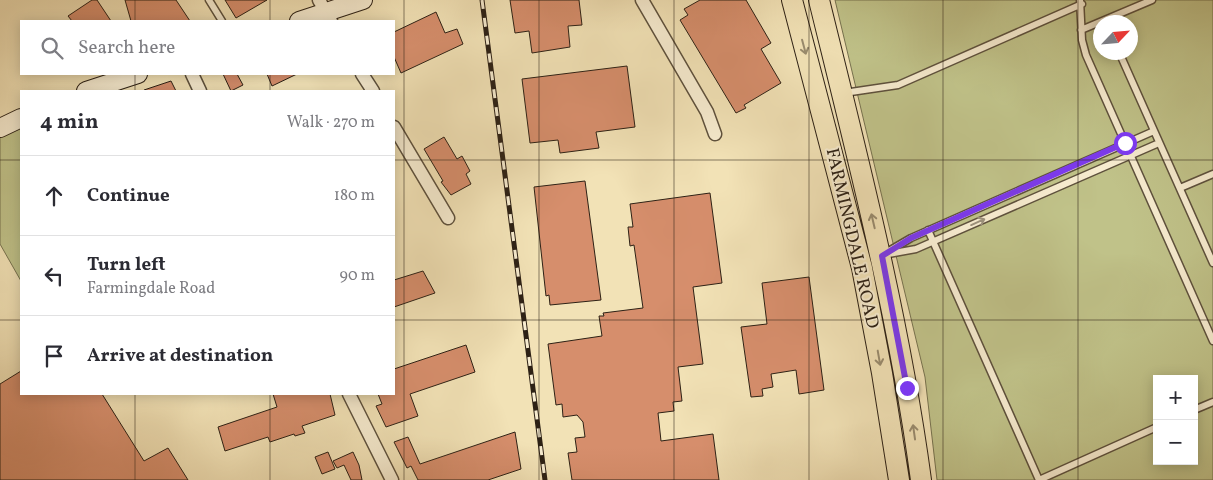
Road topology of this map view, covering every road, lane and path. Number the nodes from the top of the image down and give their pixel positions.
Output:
1 (209, 0) edge
2 (363, 0) edge
3 (642, 0) edge
4 (792, 0) edge
5 (813, 0) edge
6 (819, 0) edge
7 (1152, 0) edge
8 (1081, 2) edge
9 (326, 11) edge
10 (1120, 15) edge
11 (221, 20) edge
12 (302, 20) edge
13 (825, 23) junction
14 (1093, 26) edge
15 (1081, 30) junction
16 (1123, 60) edge
17 (135, 75) edge
18 (192, 75) edge
19 (363, 75) edge
20 (89, 90) edge
21 (200, 90) edge
22 (372, 90) edge
23 (842, 93) junction
24 (20, 118) edge
25 (0, 128) edge
26 (395, 129) edge
27 (1154, 131) junction
28 (715, 134) dead end
29 (1160, 142) junction
30 (1125, 143) junction
31 (1130, 155) junction
32 (1213, 174) edge
33 (1180, 188) junction
34 (448, 218) dead end
35 (928, 230) junction
36 (933, 242) junction
37 (882, 256) junction
38 (1213, 263) edge
39 (1213, 341) edge
40 (350, 395) edge
41 (1213, 402) edge
42 (1198, 408) edge
43 (1153, 429) edge
44 (392, 480) edge
45 (899, 480) edge
46 (921, 480) edge
47 (1039, 480) edge

1 - 11 lane
2 - 9 street
3 - 28 street
4 -> 45 main road, FARMINGDALE ROAD
5 - 13 main road
6 - 13 main road, FARMINGDALE ROAD
7 - 10 lane
8 - 15 lane
8 - 23 lane
9 - 12 street
13 - 23 main road, FARMINGDALE ROAD
14 - 15 lane
15 - 30 lane
16 - 27 lane
17 - 20 street
18 - 21 street
19 - 22 street
37 -> 23 main road, FARMINGDALE ROAD
24 - 25 street
26 - 34 street
27 - 29 lane
27 - 30 lane
29 - 31 lane
29 - 33 lane
30 - 31 lane
30 - 35 lane
36 -> 31 lane
31 - 39 lane
32 - 33 lane
33 - 38 lane
35 - 36 lane
35 - 37 lane
36 - 37 lane
36 - 47 lane
46 -> 37 main road, FARMINGDALE ROAD
40 - 44 street
41 - 42 lane
43 - 47 lane

